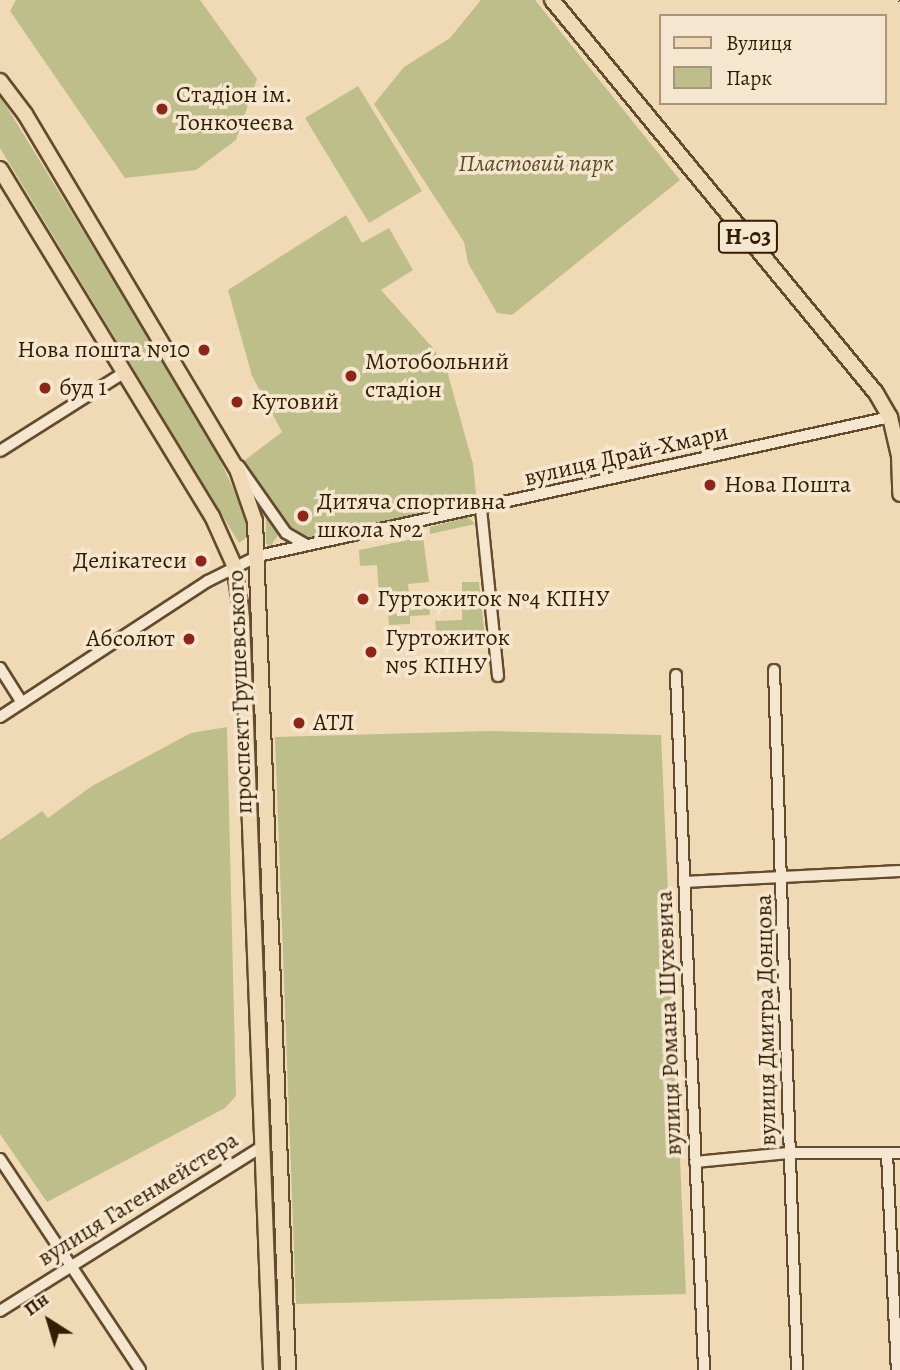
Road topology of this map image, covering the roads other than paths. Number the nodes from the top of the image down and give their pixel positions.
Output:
1 (552, 0) edge
2 (0, 81) edge
3 (0, 169) edge
4 (125, 372) junction
5 (890, 417) junction
6 (215, 436) junction
7 (0, 451) edge
8 (900, 494) edge
9 (481, 509) junction
10 (309, 545) junction
11 (258, 556) junction
12 (234, 565) junction
13 (0, 668) edge
14 (774, 670) dead end
15 (676, 675) dead end
16 (498, 676) dead end
17 (22, 703) junction
18 (0, 717) edge
19 (900, 871) edge
20 (783, 875) junction
21 (684, 882) junction
22 (263, 1146) junction
23 (789, 1153) junction
24 (887, 1153) junction
25 (900, 1153) edge
26 (0, 1159) edge
27 (695, 1161) junction
28 (70, 1265) junction
29 (0, 1311) edge
30 (140, 1370) edge
31 (271, 1370) edge
32 (288, 1370) edge
33 (704, 1370) edge
34 (797, 1370) edge
35 (897, 1370) edge

1 - 5 main road, Н-03
2 - 6 main road, проспект Грушевського
3 - 4 main road, проспект Грушевського
4 - 7 street
4 - 12 main road, проспект Грушевського
5 - 8 main road, Н-03
5 - 9 street, вулиця Драй-Хмари
6 - 10 street
6 - 11 main road, проспект Грушевського
9 - 10 street, вулиця Драй-Хмари
9 - 16 street
10 - 11 street, вулиця Драй-Хмари
11 - 12 street, вулиця Драй-Хмари
11 - 32 main road, проспект Грушевського
12 - 17 street, вулиця Драй-Хмари
12 - 22 main road, проспект Грушевського
13 - 17 street
14 - 20 street, вулиця Дмитра Донцова
15 - 21 street, вулиця Романа Шухевича
17 - 18 street, вулиця Драй-Хмари
19 - 20 street
20 - 21 street
20 - 23 street, вулиця Дмитра Донцова
21 - 27 street, вулиця Романа Шухевича
22 - 28 street, вулиця Гагенмейстера
22 - 31 main road, проспект Грушевського
23 - 24 street
23 - 27 street
23 - 34 street, вулиця Дмитра Донцова
24 - 25 street
24 - 35 street
26 - 28 street
27 - 33 street, вулиця Романа Шухевича
28 - 29 street, вулиця Гагенмейстера
28 - 30 street

